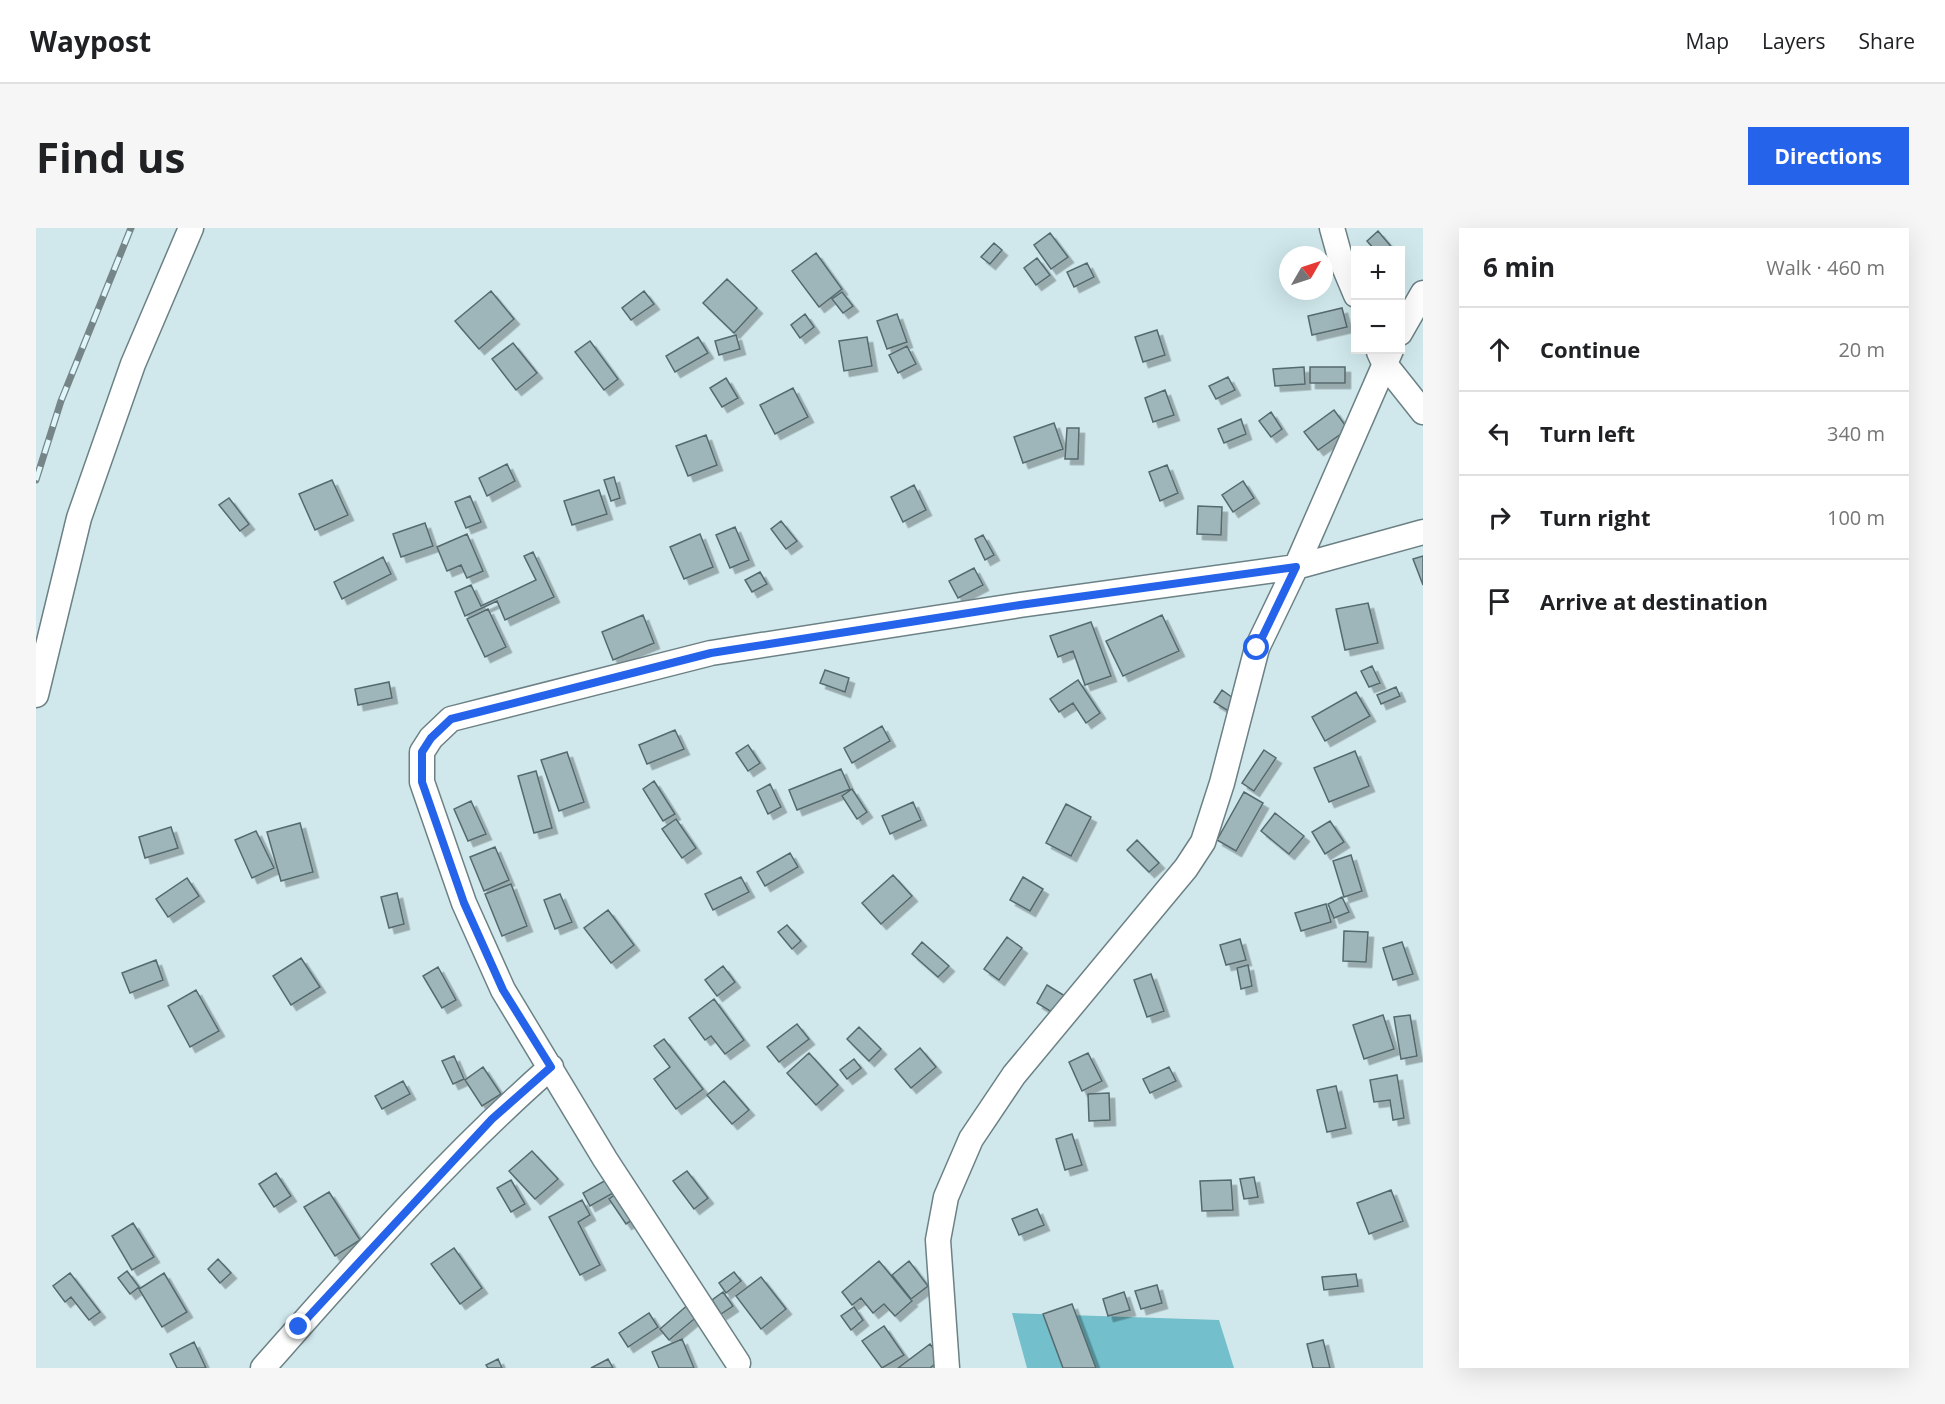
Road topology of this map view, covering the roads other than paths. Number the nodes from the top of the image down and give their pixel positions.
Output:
1 (191, 228) edge
2 (1332, 228) edge
3 (1351, 283) edge
4 (1423, 293) edge
5 (1405, 326) edge
6 (1385, 354) edge
7 (1423, 412) edge
8 (1423, 532) edge
9 (1296, 567) junction
10 (36, 695) edge
11 (551, 1067) junction
12 (738, 1363) dead end
13 (263, 1368) edge
14 (947, 1368) edge

1 - 10 street
2 - 3 street
4 - 5 street
6 - 7 street
6 - 9 street
8 - 9 street
9 - 11 street
9 - 14 street
11 - 12 street
11 - 13 street

